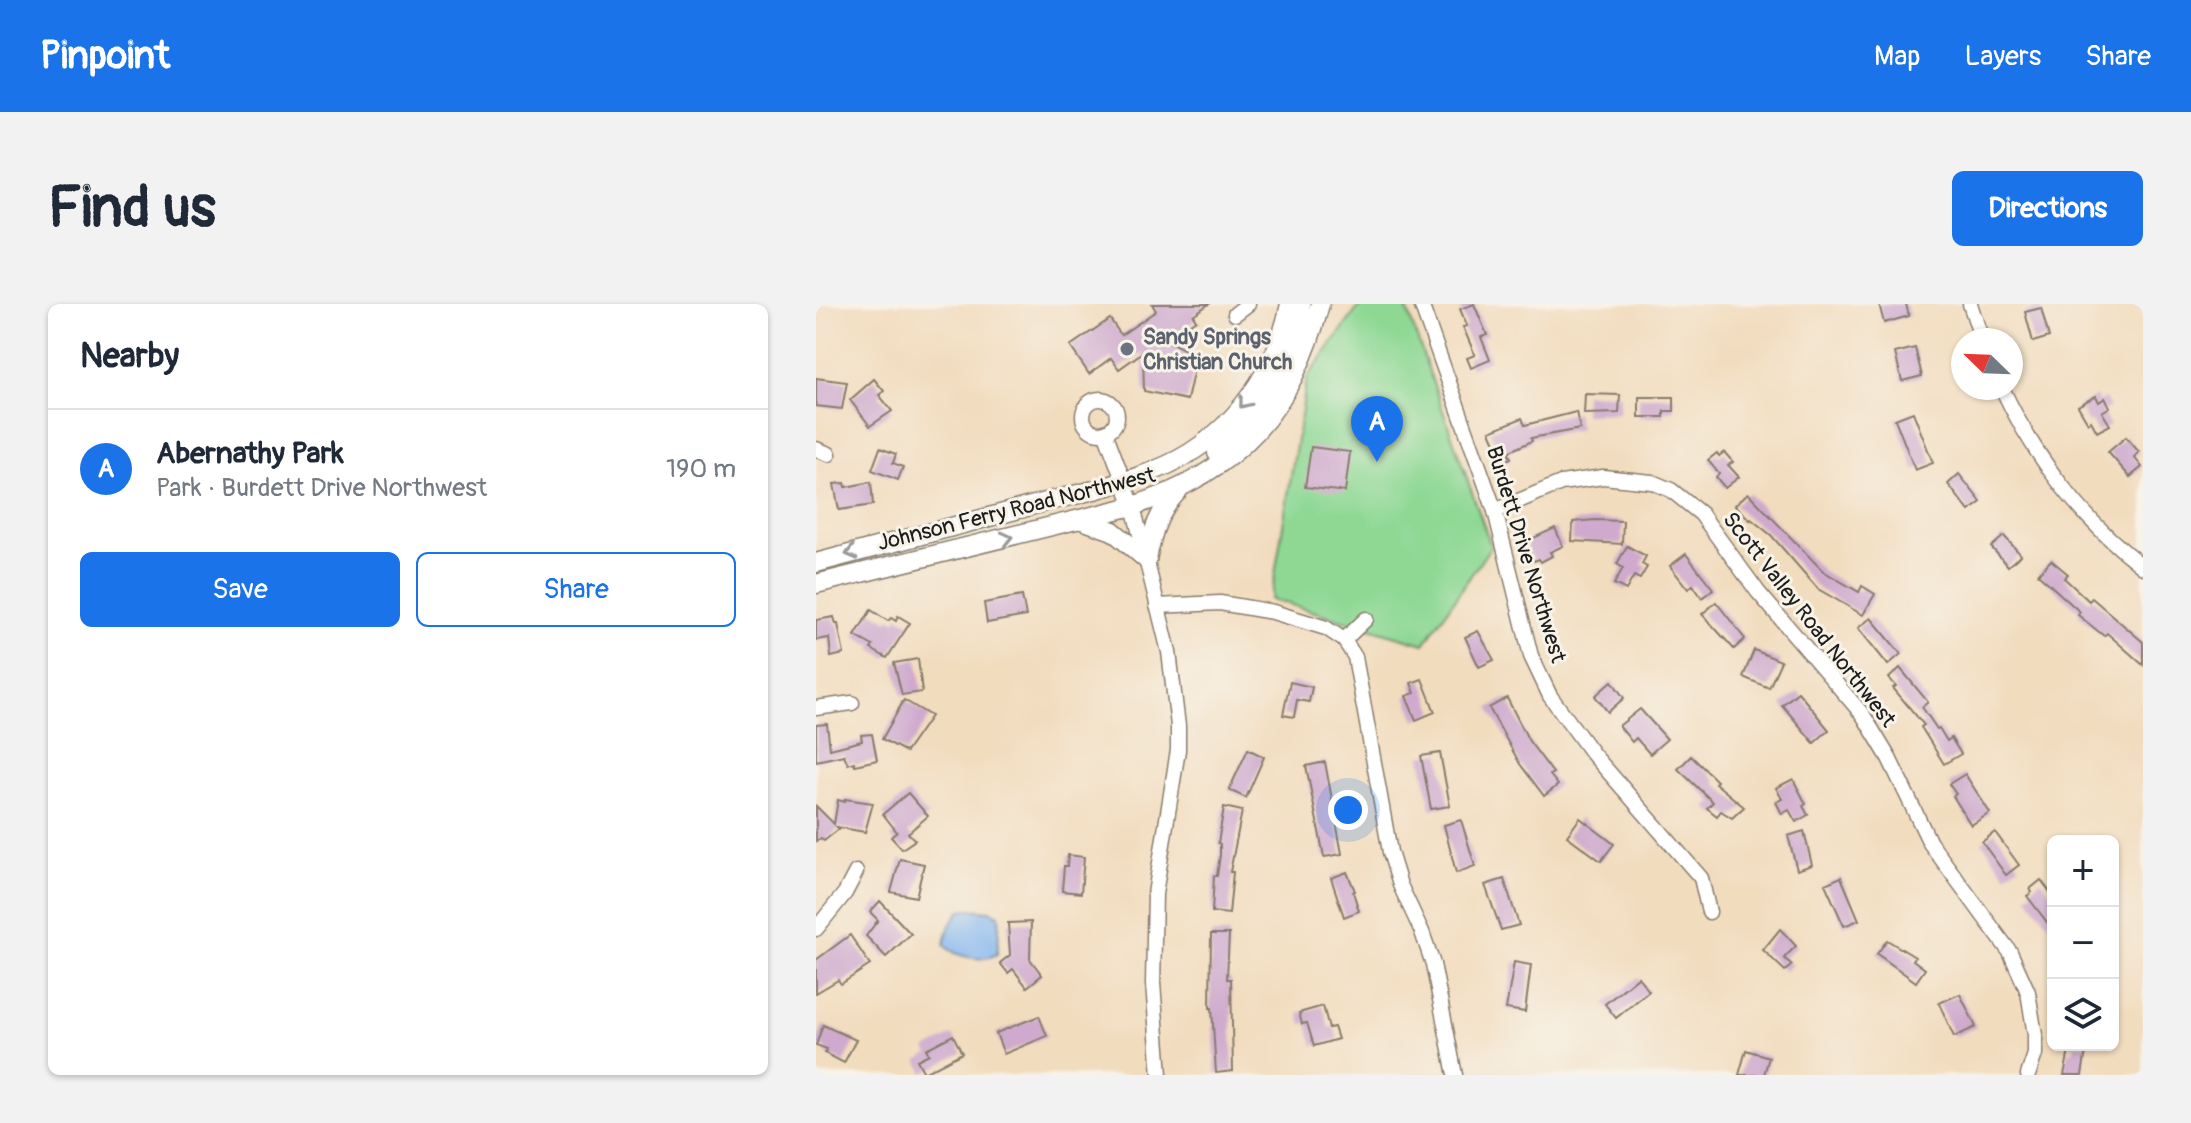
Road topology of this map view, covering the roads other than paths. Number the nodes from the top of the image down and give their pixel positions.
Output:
1 (1248, 304) edge
2 (1290, 304) edge
3 (1301, 304) edge
4 (1320, 304) edge
5 (1421, 304) edge
6 (1970, 304) edge
7 (1235, 314) dead end
8 (1978, 328) edge
9 (2009, 400) edge
10 (1090, 430) junction
11 (1105, 432) junction
12 (1075, 436) dead end
13 (1122, 481) junction
14 (1180, 489) junction
15 (1133, 506) junction
16 (1495, 511) junction
17 (1080, 519) junction
18 (1147, 560) junction
19 (816, 563) edge
20 (2143, 567) edge
21 (816, 584) edge
22 (1157, 606) junction
23 (1366, 619) dead end
24 (1344, 640) junction
25 (852, 703) dead end
26 (816, 708) edge
27 (856, 872) dead end
28 (1709, 912) dead end
29 (816, 929) edge
30 (1160, 1075) edge
31 (1455, 1075) edge
32 (2028, 1075) edge

1 - 7 street
2 -> 13 main road, Johnson Ferry Road Northwest
3 - 15 main road
4 - 14 main road, Johnson Ferry Road Northwest
5 - 16 street, Burdett Drive Northwest
6 - 8 street
9 - 20 street
10 - 11 street
10 - 11 street
10 - 12 street
11 - 13 street
13 - 15 street
13 -> 19 main road, Johnson Ferry Road Northwest
14 - 15 main road, Johnson Ferry Road Northwest
14 - 18 main road
15 - 17 main road, Johnson Ferry Road Northwest
15 - 18 street
16 - 28 street, Burdett Drive Northwest
16 - 32 street, Scott Valley Road Northwest
17 - 18 main road
21 -> 17 main road, Johnson Ferry Road Northwest
18 - 22 street
22 - 24 street
22 - 30 street
23 - 24 street
24 - 31 street
25 - 26 street
27 - 29 street

